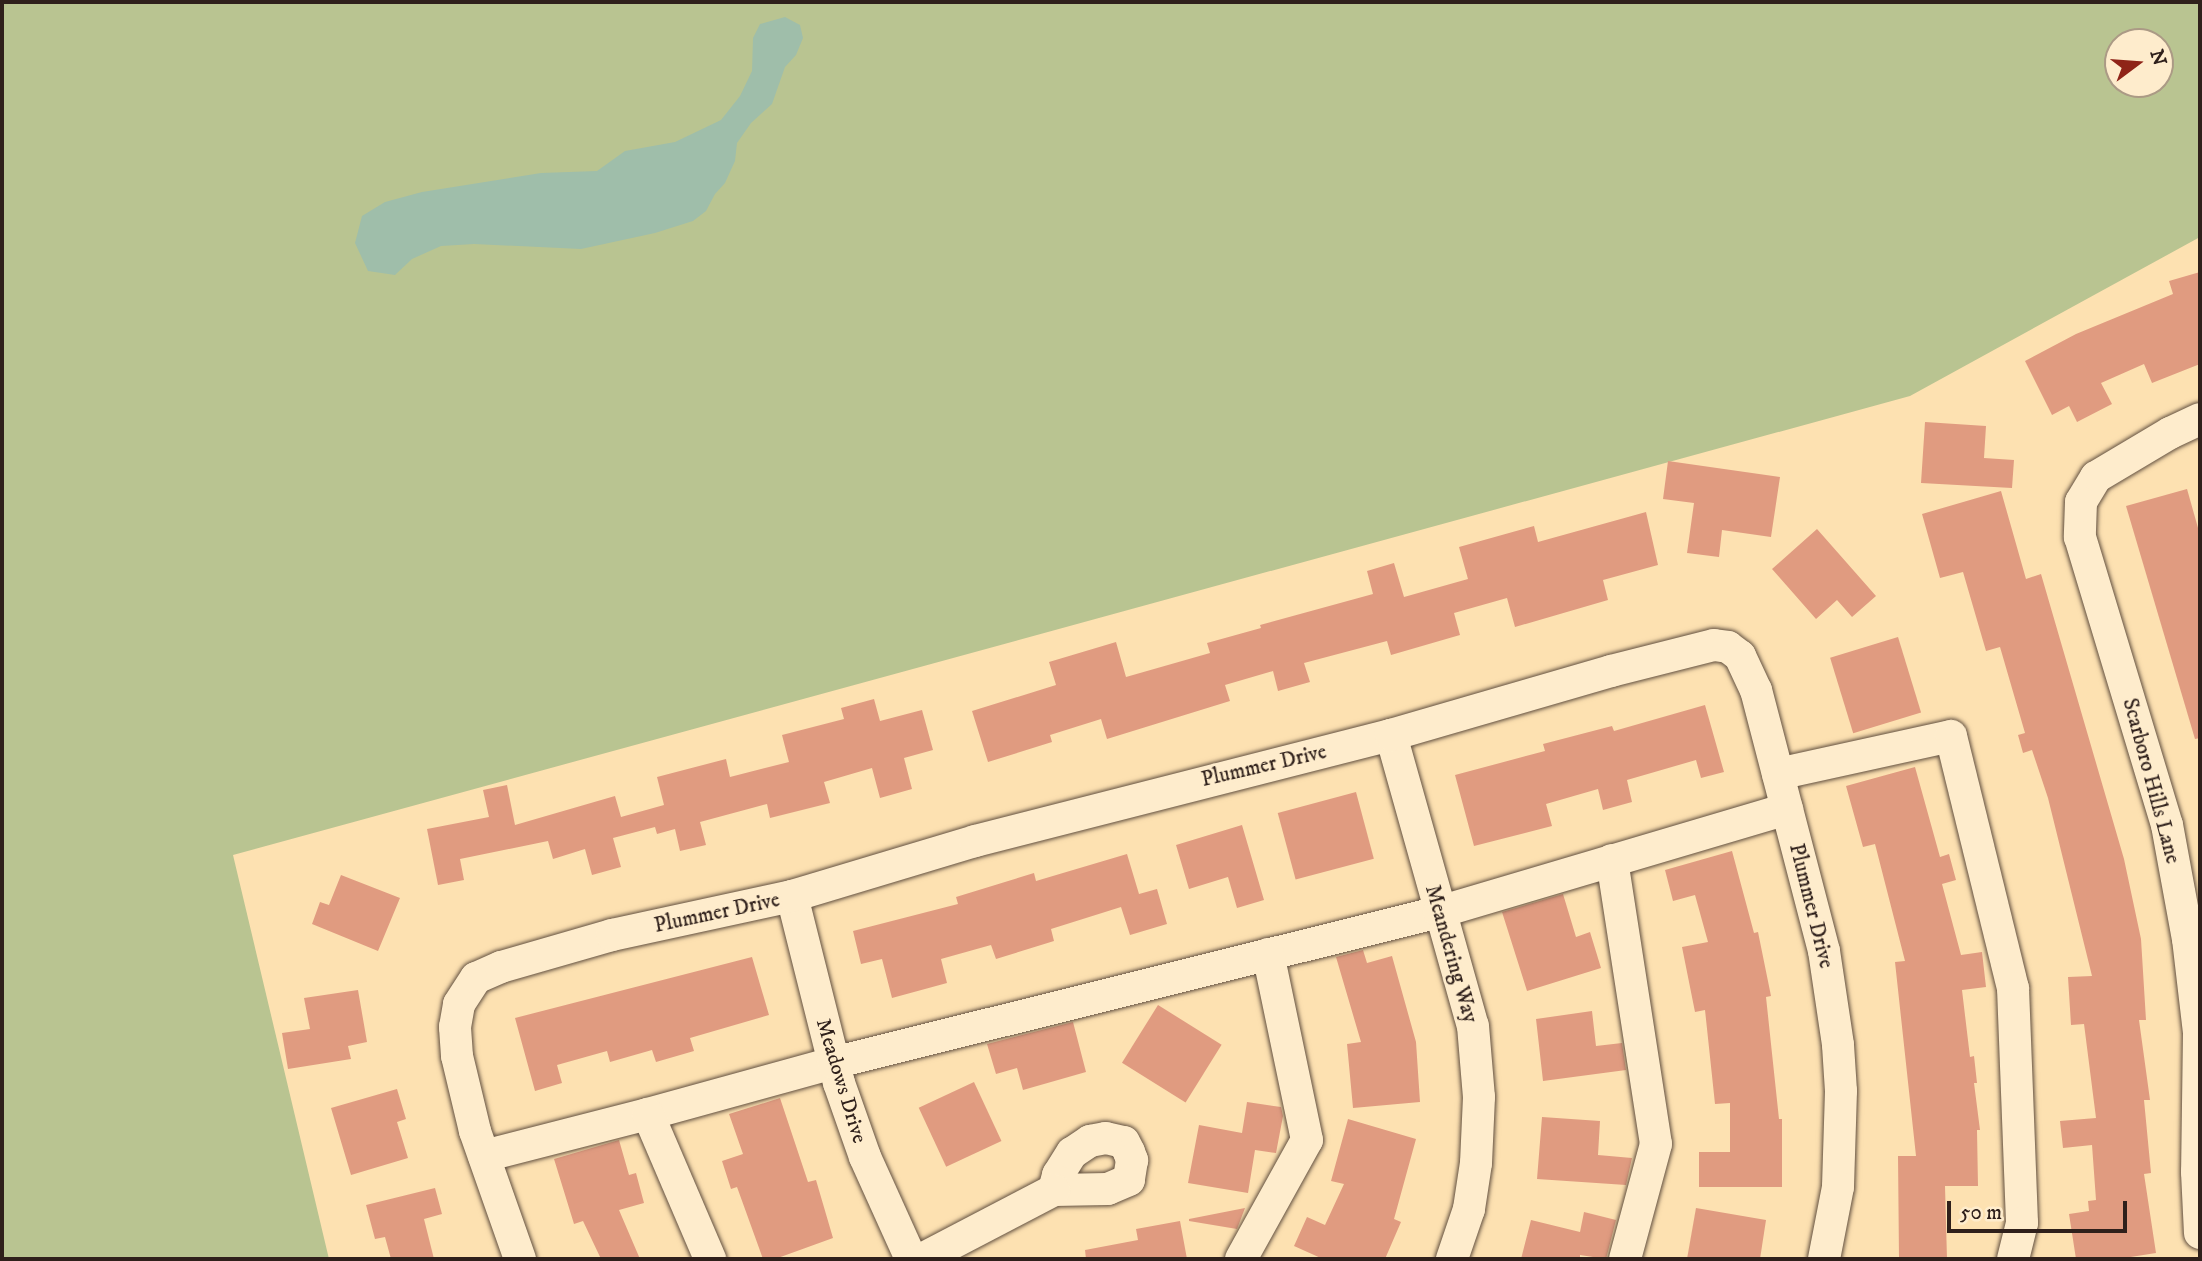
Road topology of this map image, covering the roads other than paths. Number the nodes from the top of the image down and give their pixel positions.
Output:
1 (2200, 419) edge
2 (1391, 735) junction
3 (1778, 774) junction
4 (1787, 809) junction
5 (1612, 860) junction
6 (792, 896) junction
7 (1439, 912) junction
8 (1268, 954) junction
9 (833, 1063) junction
10 (648, 1114) junction
11 (484, 1156) junction
12 (1054, 1190) dead end
13 (2200, 1233) edge
14 (520, 1259) edge
15 (710, 1259) edge
16 (911, 1259) edge
17 (922, 1259) edge
18 (1241, 1259) edge
19 (1452, 1259) edge
20 (1625, 1259) edge
21 (1824, 1259) edge
22 (2013, 1259) edge

1 - 13 street, Scarboro Hills Lane
2 - 3 street, Plummer Drive
2 - 6 street, Plummer Drive
2 - 7 street, Meandering Way
3 - 4 street, Plummer Drive
3 - 22 street
4 - 5 street
4 - 21 street, Plummer Drive
5 - 7 street
5 - 20 street
6 - 9 street, Meadows Drive
6 - 11 street, Plummer Drive
7 - 8 street
7 - 19 street, Meandering Way
8 - 9 street
8 - 18 street
9 - 10 street
9 - 16 street, Meadows Drive
10 - 11 street
10 - 15 street
11 - 14 street, Plummer Drive
12 - 17 street

